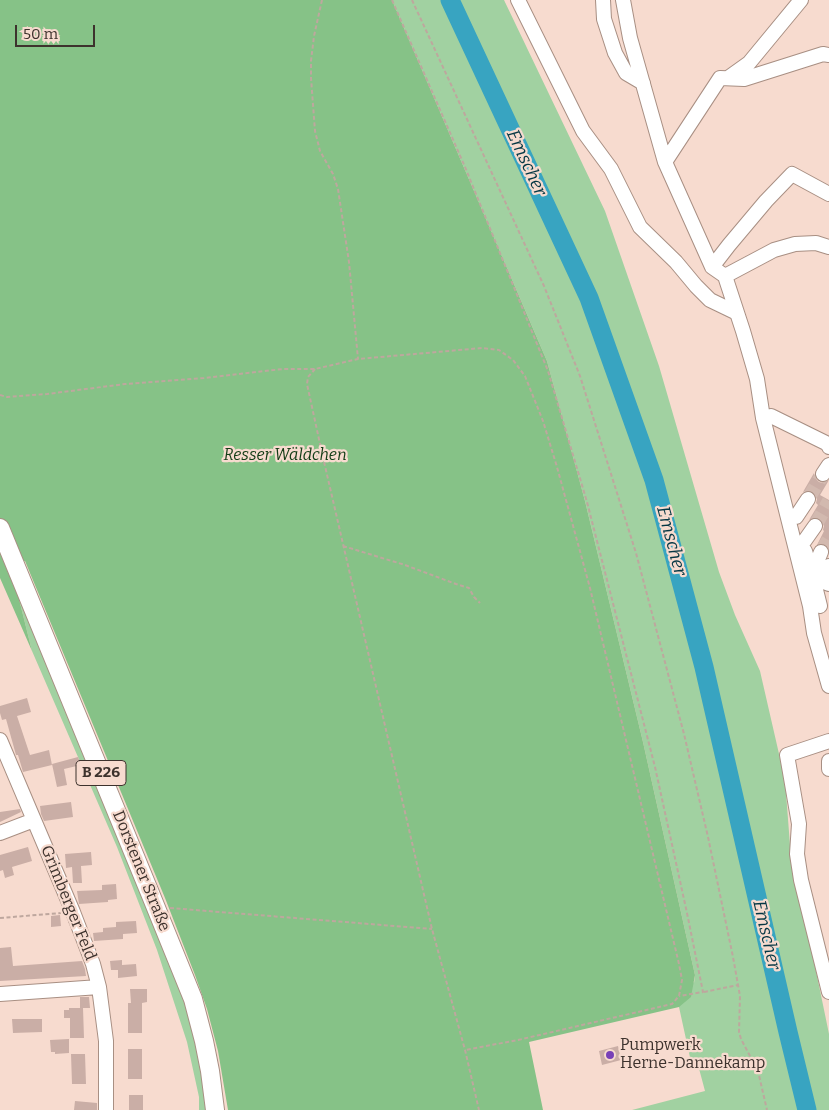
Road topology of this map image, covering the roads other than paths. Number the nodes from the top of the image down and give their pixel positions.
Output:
1 (518, 0) edge
2 (602, 0) edge
3 (623, 0) edge
4 (801, 0) edge
5 (829, 55) edge
6 (728, 78) junction
7 (642, 83) junction
8 (666, 162) junction
9 (829, 194) edge
10 (829, 247) edge
11 (712, 267) junction
12 (725, 276) junction
13 (737, 313) junction
14 (767, 417) junction
15 (829, 447) edge
16 (808, 499) tunnel mouth
17 (796, 516) junction
18 (815, 526) tunnel mouth
19 (0, 528) edge
20 (803, 544) junction
21 (821, 552) tunnel mouth
22 (829, 566) tunnel mouth
23 (821, 579) edge
24 (820, 608) edge
25 (829, 686) edge
26 (0, 740) edge
27 (829, 741) edge
28 (829, 761) edge
29 (829, 769) edge
30 (34, 820) junction
31 (0, 833) edge
32 (99, 987) junction
33 (829, 992) edge
34 (0, 994) edge
35 (106, 1110) edge
36 (215, 1110) edge

1 - 13 street
2 - 7 street
3 - 7 street
4 - 6 street
5 - 6 street
6 - 8 street
7 - 8 street
8 - 11 street
9 - 11 street
10 - 12 street
11 - 12 street
12 - 13 street
13 - 14 street
14 - 15 street
14 - 17 street
14 - 24 street
16 - 17 street
17 - 20 street
18 - 20 street
19 - 36 main road, Dorstener Straße / B 226
20 - 23 street
21 - 23 street
22 - 23 street
23 - 24 street
24 - 25 street
26 - 30 street, Grimberger Feld
27 - 33 street
28 - 29 street
30 - 31 street
30 - 32 street, Grimberger Feld
32 - 34 street
32 - 35 street, Grimberger Feld

